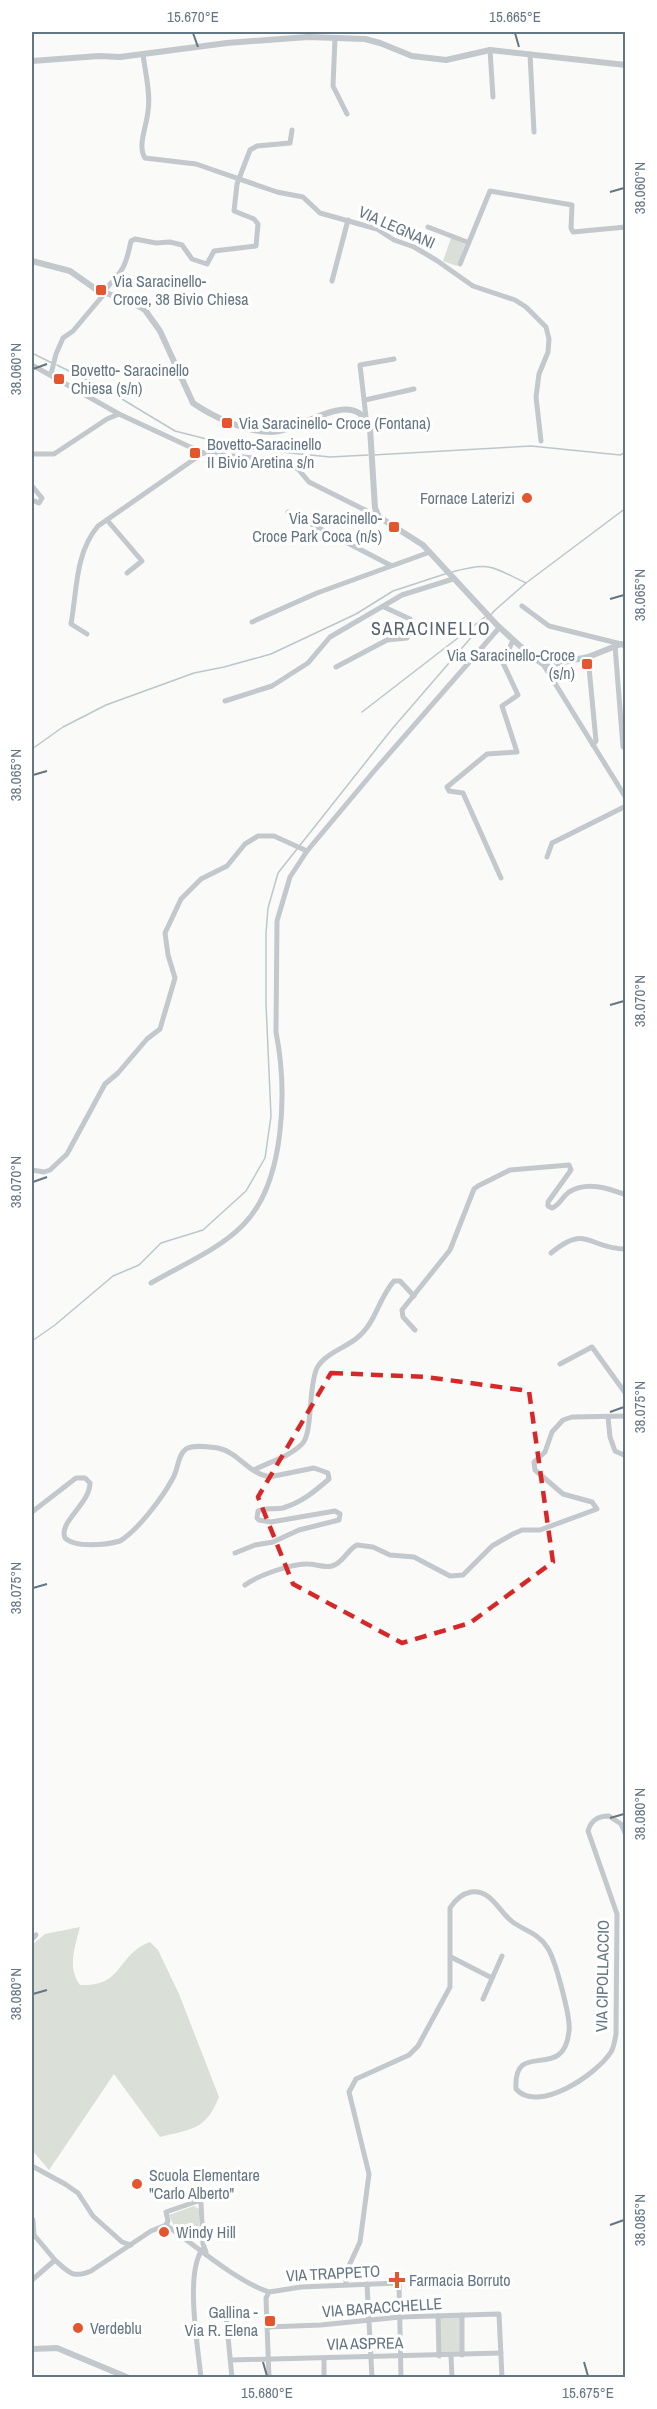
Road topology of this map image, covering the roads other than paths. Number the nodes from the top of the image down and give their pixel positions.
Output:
1 (335, 38) junction
2 (490, 50) junction
3 (143, 54) junction
4 (530, 54) junction
5 (32, 61) edge
6 (626, 65) edge
7 (493, 97) dead end
8 (347, 114) dead end
9 (292, 130) dead end
10 (534, 132) dead end
11 (239, 177) junction
12 (348, 220) junction
13 (428, 227) dead end
14 (626, 227) edge
15 (467, 242) junction
16 (32, 261) edge
17 (460, 264) dead end
18 (332, 281) dead end
19 (104, 293) junction
20 (394, 359) dead end
21 (32, 365) edge
22 (51, 374) junction
23 (414, 389) dead end
24 (365, 400) junction
25 (119, 414) junction
26 (366, 417) junction
27 (541, 441) dead end
28 (203, 453) junction
29 (32, 454) edge
30 (32, 486) edge
31 (32, 500) edge
32 (288, 512) dead end
33 (379, 517) junction
34 (107, 520) junction
35 (430, 552) junction
36 (390, 565) junction
37 (127, 573) dead end
38 (452, 578) junction
39 (522, 606) dead end
40 (384, 607) junction
41 (252, 622) dead end
42 (498, 627) junction
43 (87, 634) dead end
44 (513, 640) junction
45 (621, 646) edge
46 (588, 657) junction
47 (543, 664) junction
48 (336, 667) dead end
49 (618, 673) junction
50 (626, 675) edge
51 (225, 700) dead end
52 (593, 745) junction
53 (623, 747) dead end
54 (626, 798) edge
55 (626, 806) edge
56 (307, 851) junction
57 (547, 857) dead end
58 (501, 878) dead end
59 (32, 1170) edge
60 (626, 1195) edge
61 (626, 1249) edge
62 (551, 1253) dead end
63 (151, 1283) dead end
64 (414, 1296) junction
65 (415, 1330) dead end
66 (560, 1364) dead end
67 (626, 1394) edge
68 (626, 1416) edge
69 (608, 1417) junction
70 (626, 1456) edge
71 (254, 1470) junction
72 (32, 1512) edge
73 (235, 1553) dead end
74 (245, 1585) dead end
75 (626, 1835) edge
76 (502, 1956) dead end
77 (452, 1957) junction
78 (492, 1978) junction
79 (483, 1999) dead end
80 (32, 2166) edge
81 (33, 2220) edge
82 (166, 2225) junction
83 (130, 2245) junction
84 (204, 2251) junction
85 (55, 2260) junction
86 (32, 2280) edge
87 (346, 2284) junction
88 (367, 2284) junction
89 (269, 2292) junction
90 (462, 2315) junction
91 (226, 2316) dead end
92 (438, 2316) junction
93 (400, 2317) junction
94 (369, 2321) junction
95 (267, 2327) junction
96 (32, 2349) edge
97 (501, 2353) junction
98 (462, 2355) junction
99 (400, 2356) junction
100 (439, 2356) junction
101 (451, 2356) junction
102 (371, 2357) junction
103 (324, 2358) junction
104 (268, 2359) junction
105 (231, 2360) junction
106 (129, 2378) edge
107 (201, 2378) edge
108 (232, 2378) edge
109 (269, 2378) edge
110 (324, 2378) edge
111 (372, 2378) edge
112 (401, 2378) edge
113 (452, 2378) edge
114 (502, 2378) edge

1 - 2 street
1 - 3 street
1 - 8 street
2 - 4 street
2 - 7 street
3 - 5 street
3 - 11 street, VIA LEGNANI
4 - 6 street
4 - 10 street
9 - 11 street
11 - 12 street, VIA LEGNANI
11 - 19 street
12 - 18 street
12 - 27 street, VIA LEGNANI
13 - 15 street
14 - 15 street
15 - 17 street
16 - 19 street
19 - 22 street
19 - 26 street
20 - 24 street
21 - 22 street
22 - 25 street
23 - 24 street
24 - 26 street
25 - 28 street
25 - 29 street
26 - 33 street
28 - 33 street
28 - 34 street
30 - 31 street
32 - 36 street
33 - 35 street
34 - 37 street
34 - 43 street
35 - 36 street
35 - 38 street
36 - 41 street
38 - 40 street
38 - 42 street
39 - 45 street
40 - 48 street
40 - 51 street
42 - 44 street
42 - 56 street
44 - 47 street
44 - 58 street
45 - 46 street
45 - 49 street
46 - 47 street
46 - 52 street
47 - 52 street
49 - 50 street
49 - 53 street
52 - 54 street
55 - 57 street
56 - 59 street
56 - 63 street
60 - 64 street
61 - 62 street
64 - 65 street
64 - 71 street
66 - 67 street
68 - 69 street
69 - 70 street
69 - 74 street
71 - 72 street
71 - 73 street
75 - 77 street, VIA CIPOLLACCIO
76 - 78 street
77 - 78 street
77 - 87 street, VIA CIPOLLACCIO
78 - 79 street
80 - 83 street
81 - 85 street
82 - 83 street
82 - 84 street
82 - 84 street
83 - 85 street
84 - 89 street
84 - 107 street
85 - 86 street
87 - 88 street, VIA TRAPPETO
87 - 89 street, VIA TRAPPETO
88 - 93 street, VIA TRAPPETO
88 - 94 street
89 - 95 street
90 - 92 street, VIA BARACCHELLE
90 - 97 street, VIA BARACCHELLE
90 - 98 street
91 - 105 street
92 - 93 street, VIA BARACCHELLE
92 - 100 street
93 - 94 street, VIA BARACCHELLE
93 - 99 street
94 - 95 street, VIA BARACCHELLE
94 - 102 street
95 - 104 street
96 - 106 street
97 - 98 street, VIA ASPREA
97 - 114 street
98 - 101 street, VIA ASPREA
99 - 100 street, VIA ASPREA
99 - 102 street, VIA ASPREA
99 - 112 street
100 - 101 street, VIA ASPREA
101 - 113 street
102 - 103 street, VIA ASPREA
102 - 111 street
103 - 104 street, VIA ASPREA
103 - 110 street
104 - 105 street, VIA ASPREA
104 - 109 street
105 - 108 street

